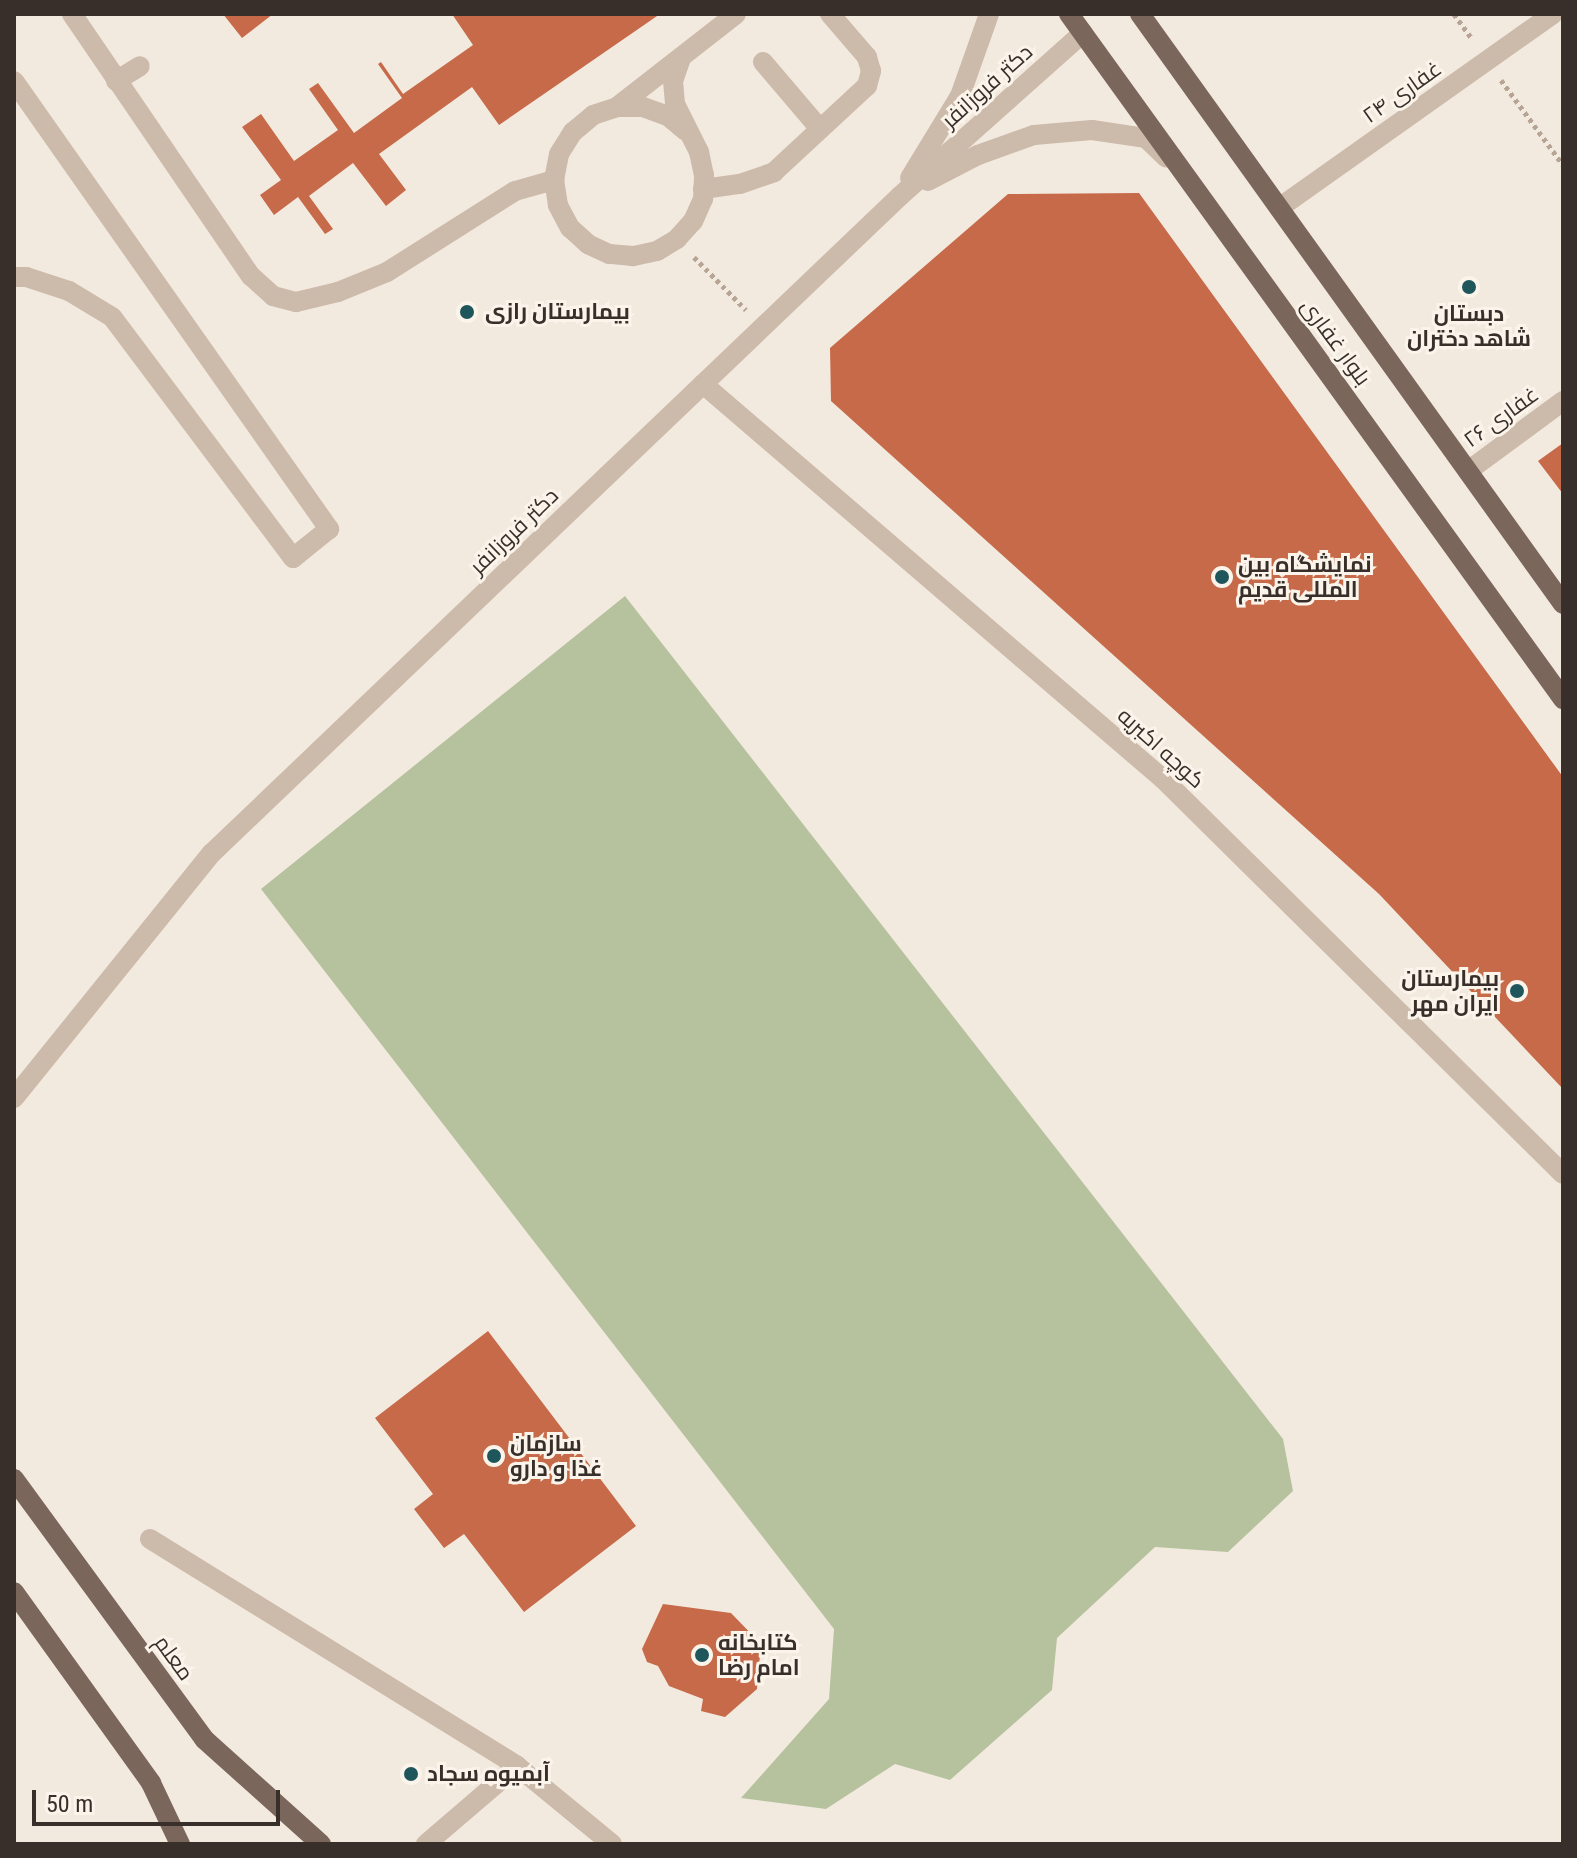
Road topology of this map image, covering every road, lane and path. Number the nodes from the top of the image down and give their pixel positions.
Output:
1 (72, 14) edge
2 (736, 14) edge
3 (830, 14) edge
4 (989, 14) edge
5 (1069, 14) edge
6 (1140, 14) edge
7 (1454, 14) edge
8 (1553, 14) edge
9 (1083, 33) junction
10 (681, 58) junction
11 (1487, 60) junction
12 (763, 62) dead end
13 (140, 66) dead end
14 (14, 81) edge
15 (116, 81) junction
16 (617, 107) junction
17 (820, 129) junction
18 (686, 131) junction
19 (1563, 165) edge
20 (1184, 173) junction
21 (554, 180) junction
22 (703, 189) junction
23 (900, 196) junction
24 (1279, 208) junction
25 (677, 239) junction
26 (14, 277) edge
27 (762, 327) junction
28 (703, 384) junction
29 (1563, 401) edge
30 (1468, 471) junction
31 (1563, 604) edge
32 (1563, 699) edge
33 (14, 1098) edge
34 (1563, 1174) edge
35 (14, 1479) edge
36 (150, 1539) dead end
37 (14, 1592) edge
38 (517, 1766) junction
39 (180, 1844) edge
40 (321, 1844) edge
41 (426, 1844) edge
42 (612, 1844) edge

1 - 15 street
2 - 10 street
3 - 17 street
4 - 23 street
5 - 9 main road, بلوار غفاری
6 - 24 main road, بلوار غفاری
7 - 11 path
8 - 11 street, غفاری ۲۴
9 - 20 main road, بلوار غفاری
9 - 23 street, دکتر فروزانفر
10 - 16 street
10 - 18 street
11 - 19 path
11 - 24 street, غفاری ۲۴
12 - 17 street
13 - 15 street
14 - 26 street
15 - 21 street
16 - 18 street
16 - 21 street
17 - 22 street
18 - 22 street
20 - 23 street
20 - 32 main road, بلوار غفاری
21 - 25 street
22 - 25 street
23 - 27 street, دکتر فروزانفر
24 - 30 main road, بلوار غفاری
25 - 27 path
27 - 28 street, دکتر فروزانفر
28 - 33 street, دکتر فروزانفر
28 - 34 street, کوچه اکبریه
29 - 30 street, غفاری ۲۶
30 - 31 main road, بلوار غفاری
35 - 40 main road, معلم
36 - 38 street
37 - 39 main road
38 - 41 street
38 - 42 street

